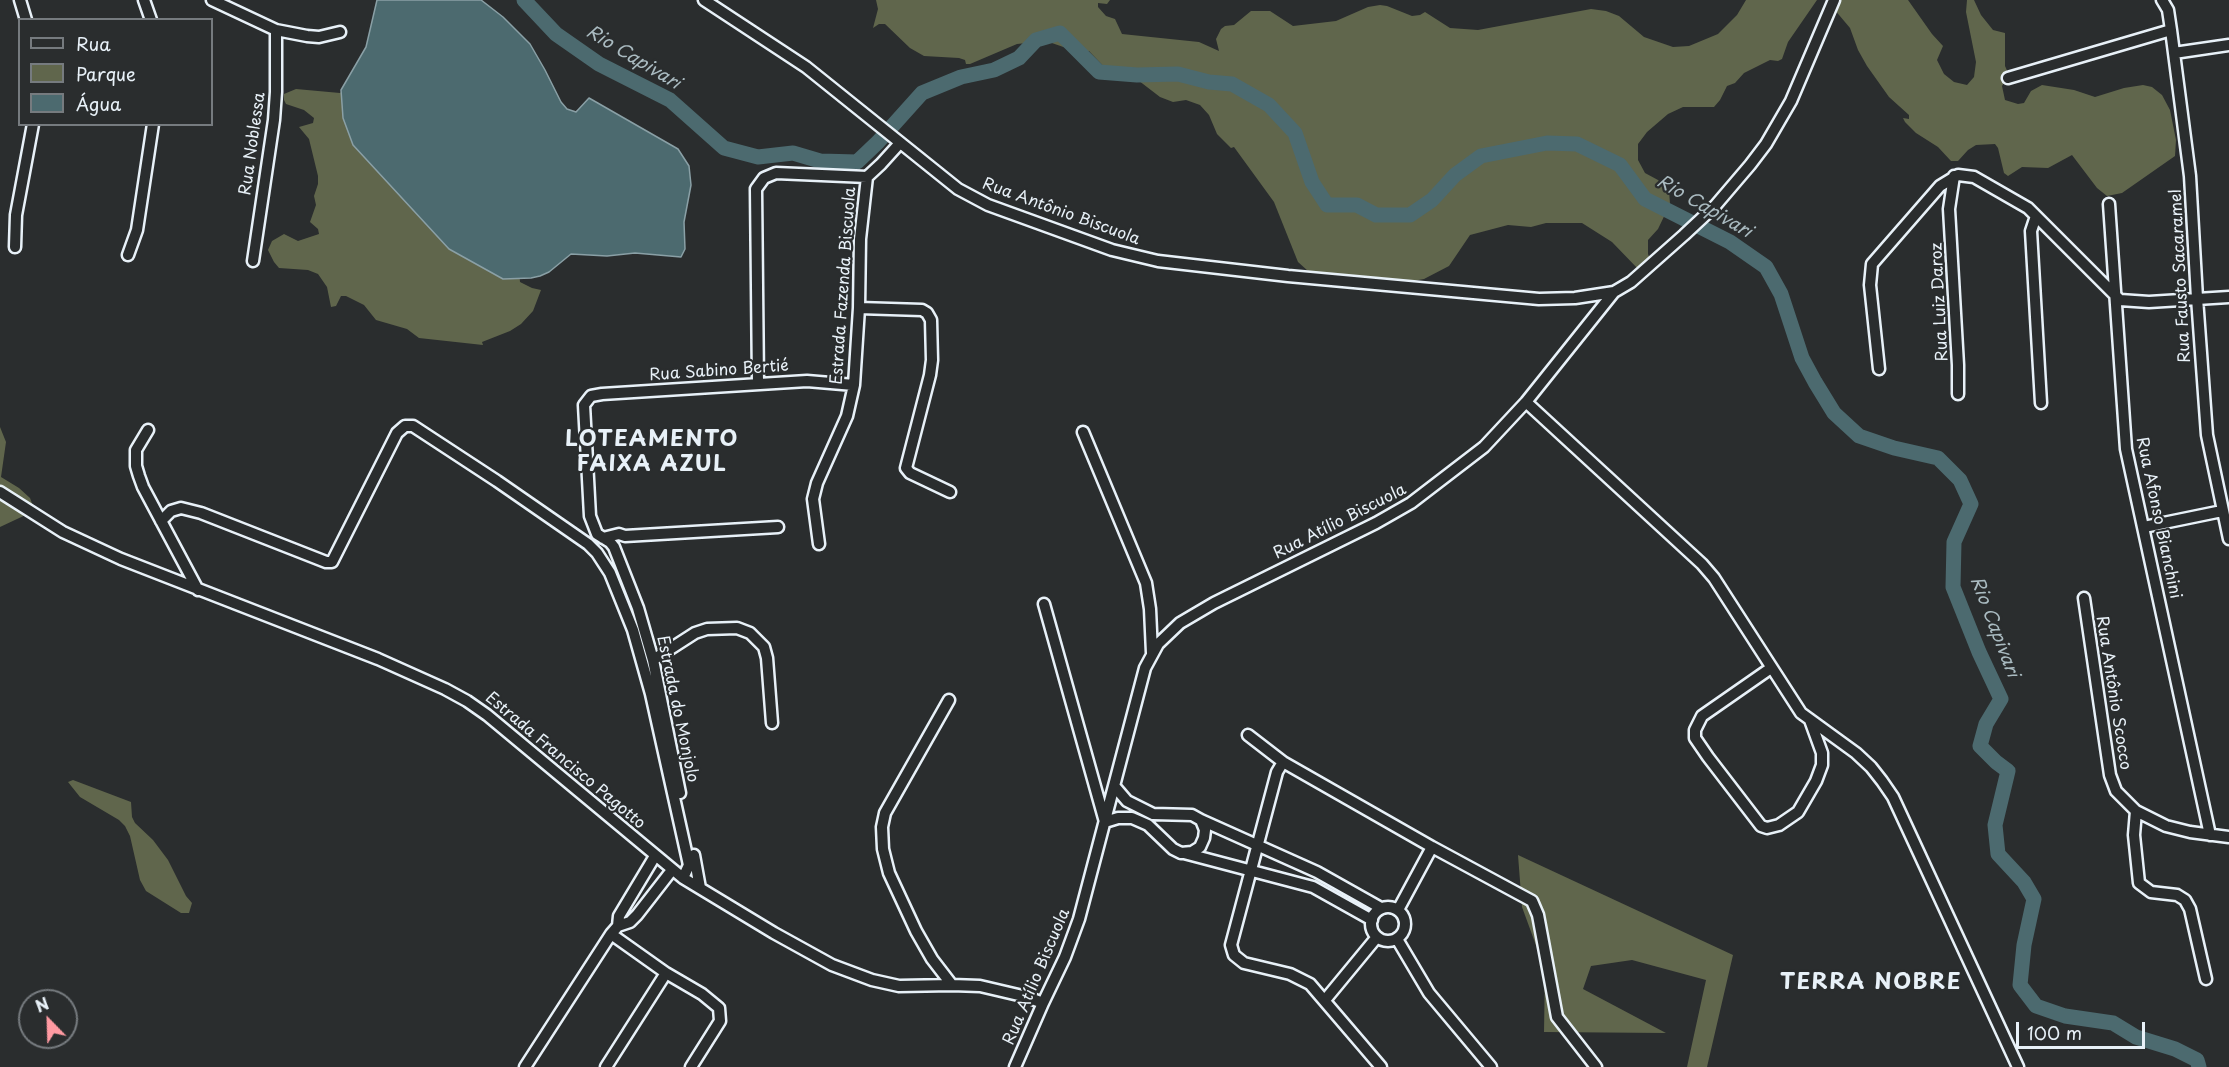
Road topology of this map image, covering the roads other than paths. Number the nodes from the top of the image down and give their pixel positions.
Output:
1 (20, 0) edge
2 (212, 0) edge
3 (704, 0) edge
4 (1834, 0) edge
5 (145, 1) edge
6 (2165, 5) edge
7 (25, 18) edge
8 (150, 18) edge
9 (276, 30) junction
10 (2172, 30) junction
11 (340, 32) dead end
12 (2229, 45) edge
13 (2174, 53) junction
14 (2008, 78) dead end
15 (33, 126) edge
16 (153, 126) edge
17 (897, 141) junction
18 (1954, 176) junction
19 (867, 177) junction
20 (1935, 194) junction
21 (2109, 204) dead end
22 (1949, 209) junction
23 (2036, 216) junction
24 (2051, 231) junction
25 (2032, 237) junction
26 (15, 247) dead end
27 (128, 255) dead end
28 (253, 261) dead end
29 (1614, 292) junction
30 (2116, 297) junction
31 (2229, 297) edge
32 (2197, 298) junction
33 (859, 308) junction
34 (1879, 369) dead end
35 (758, 384) junction
36 (854, 385) junction
37 (1958, 394) dead end
38 (587, 400) joint
39 (1526, 402) junction
40 (2041, 403) dead end
41 (148, 430) dead end
42 (1083, 432) dead end
43 (0, 492) edge
44 (950, 492) dead end
45 (2222, 511) junction
46 (161, 521) junction
47 (778, 527) dead end
48 (2144, 527) junction
49 (2229, 539) edge
50 (609, 542) junction
51 (819, 544) dead end
52 (198, 590) junction
53 (2084, 598) dead end
54 (1044, 604) dead end
55 (1152, 653) junction
56 (653, 660) junction
57 (1771, 668) junction
58 (949, 700) dead end
59 (1810, 720) junction
60 (772, 723) dead end
61 (1248, 735) dead end
62 (1283, 762) junction
63 (1115, 787) junction
64 (2136, 811) junction
65 (1201, 820) junction
66 (1106, 822) junction
67 (2210, 835) junction
68 (2229, 837) edge
69 (1259, 846) junction
70 (1432, 847) junction
71 (1181, 853) junction
72 (655, 856) junction
73 (672, 870) junction
74 (1252, 871) junction
75 (683, 878) junction
76 (700, 888) junction
77 (1381, 909) junction
78 (1398, 910) junction
79 (1372, 920) junction
80 (614, 930) junction
81 (1377, 937) junction
82 (1397, 939) junction
83 (666, 973) junction
84 (2206, 980) dead end
85 (952, 985) junction
86 (1325, 1000) junction
87 (1042, 1003) junction
88 (525, 1067) edge
89 (606, 1067) edge
90 (691, 1067) edge
91 (1015, 1067) edge
92 (1381, 1067) edge
93 (1491, 1067) edge
94 (1596, 1067) edge
95 (2018, 1067) edge

1 - 7 street
2 - 9 street
3 - 17 street, Rua Antônio Biscuola
4 - 29 street, Rua Atílio Biscuola
5 - 8 street
6 - 10 street, Rua Fausto Sacaramel
9 - 11 street
9 - 28 street, Rua Noblessa
10 - 13 street, Rua Fausto Sacaramel
10 - 14 street
12 - 13 street
13 - 32 street, Rua Fausto Sacaramel
15 - 26 street
16 - 27 street
17 - 19 street, Estrada Fazenda Biscuola
17 - 29 street, Rua Antônio Biscuola
18 - 20 street
18 - 22 street, Rua Luiz Daroz
18 - 23 street
19 - 33 street, Estrada Fazenda Biscuola
19 - 35 street
20 - 22 street
20 - 34 street
21 - 30 street, Rua Afonso Bianchini
22 - 37 street, Rua Luiz Daroz
23 - 24 street
23 - 25 street
24 - 25 street
24 - 30 street
25 - 40 street
29 - 39 street, Rua Atílio Biscuola
30 - 32 street
30 - 48 street, Rua Afonso Bianchini
31 - 32 street
32 - 45 street, Rua Fausto Sacaramel
33 - 36 street, Estrada Fazenda Biscuola
33 - 44 street
35 - 36 street, Rua Sabino Bertié
35 - 38 street, Rua Sabino Bertié
36 - 51 street, Estrada Fazenda Biscuola
38 - 50 street, Estrada do Monjolo
39 - 55 street, Rua Atílio Biscuola
39 - 57 street
41 - 46 street
42 - 55 street
43 - 52 street, Estrada Francisco Pagotto
45 - 48 street
45 - 49 street, Rua Fausto Sacaramel
46 - 52 street
46 - 75 street
47 - 50 street
48 - 67 street, Rua Afonso Bianchini
50 - 56 street, Estrada do Monjolo
52 - 72 street, Estrada Francisco Pagotto
53 - 64 street, Rua Antônio Scocco
54 - 66 street
55 - 63 street, Rua Atílio Biscuola
56 - 60 street
56 - 76 street, Estrada do Monjolo
57 - 59 street
57 - 59 street
58 - 85 street
59 - 95 street
61 - 62 street
62 - 69 street
62 - 70 street
63 - 65 street
63 - 66 street, Rua Atílio Biscuola
64 - 67 street
64 - 84 street
65 - 69 street
65 - 71 street
66 - 71 street
66 - 87 street, Rua Atílio Biscuola
67 - 68 street
69 - 74 street
69 - 77 street
70 - 78 street
70 - 94 street
71 - 74 street
72 - 73 street, Estrada Francisco Pagotto
72 - 80 street
73 - 75 street, Estrada Francisco Pagotto
73 - 80 street
74 - 79 street
74 - 86 street
75 - 76 street, Estrada Francisco Pagotto
76 - 85 street, Estrada Francisco Pagotto
77 - 78 street
77 - 79 street
78 - 82 street
79 - 81 street
80 - 83 street
80 - 88 street
81 - 82 street
81 - 86 street
82 - 93 street
83 - 89 street
83 - 90 street
85 - 87 street, Estrada Francisco Pagotto
86 - 92 street
87 - 91 street, Rua Atílio Biscuola

